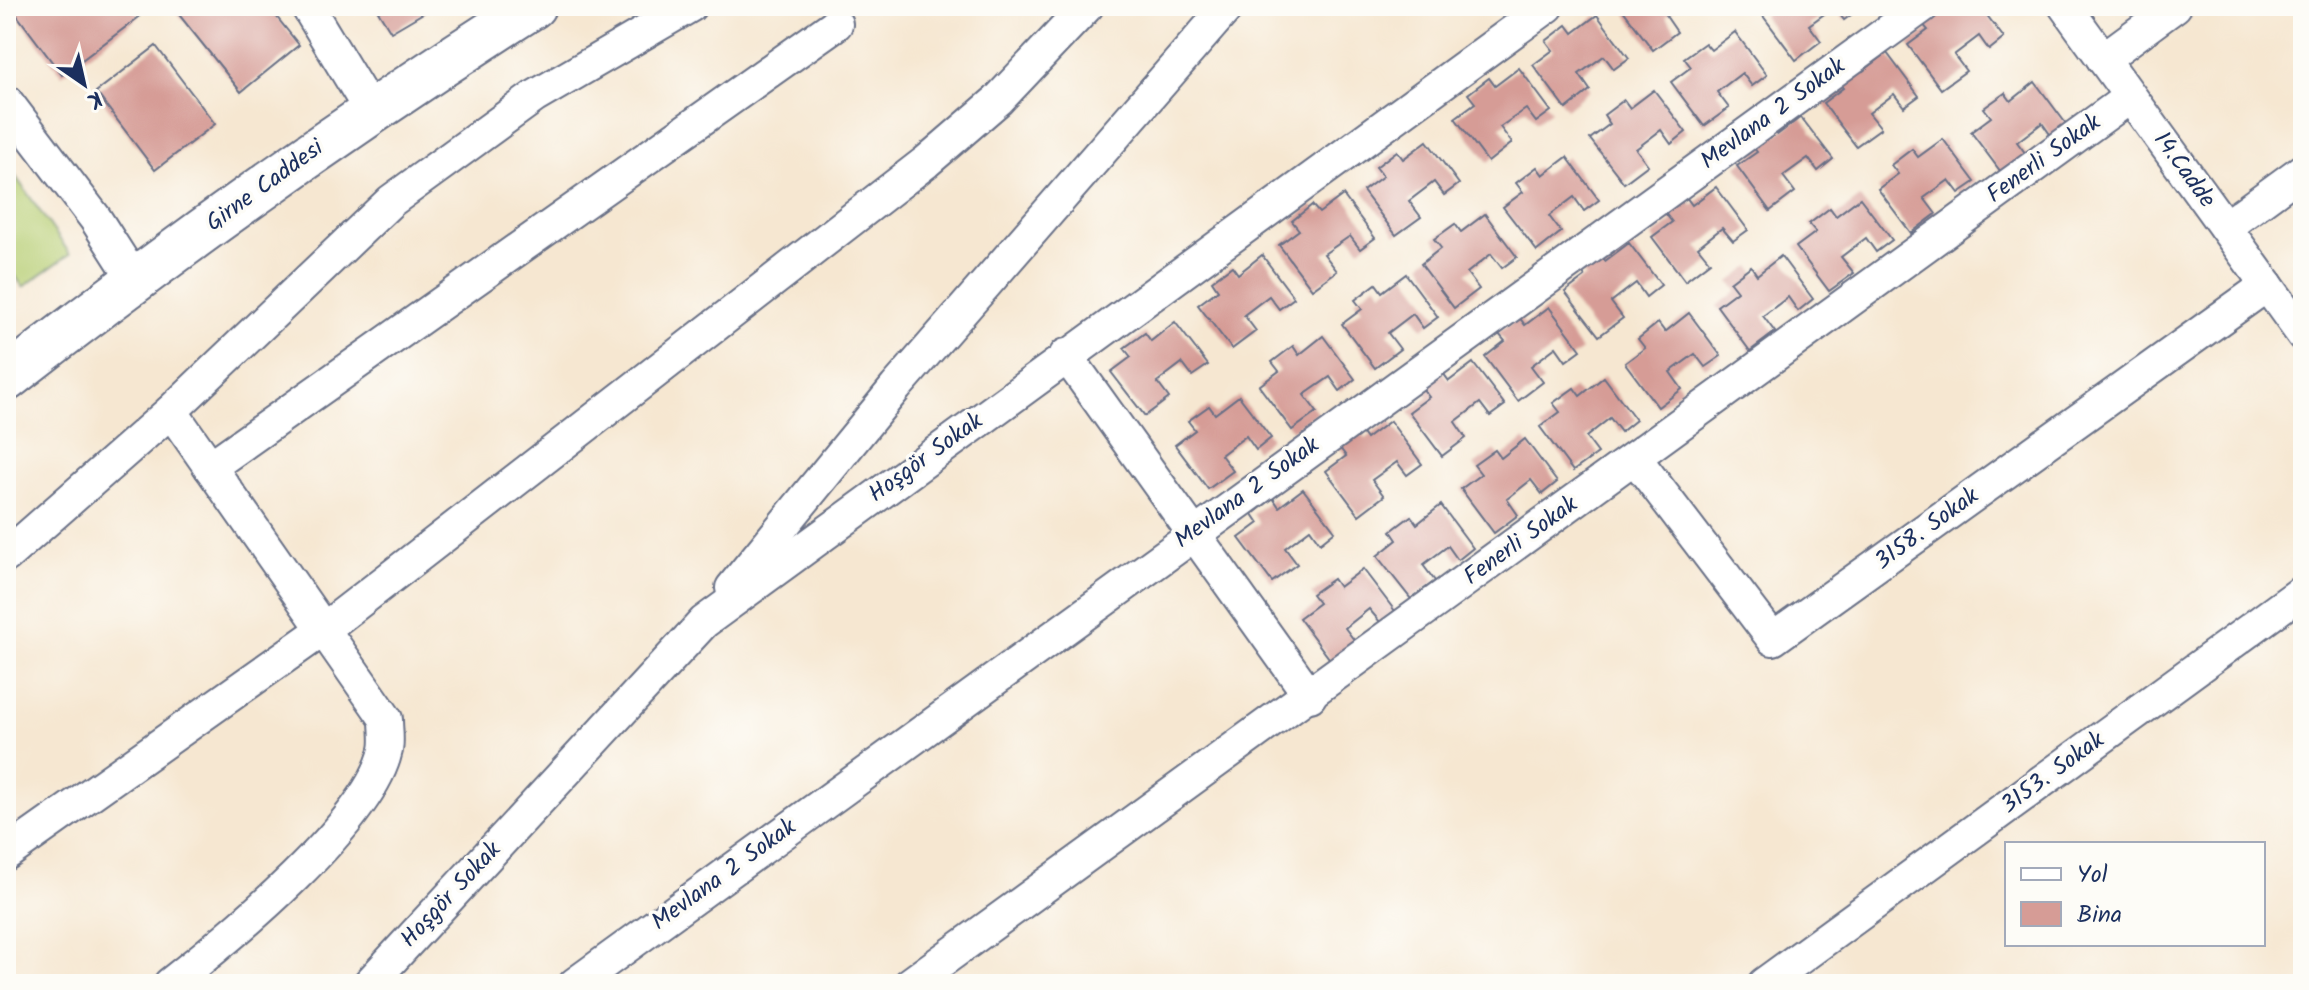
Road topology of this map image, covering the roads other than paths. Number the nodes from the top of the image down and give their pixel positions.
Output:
1 (307, 6) edge
2 (533, 6) edge
3 (690, 6) edge
4 (1087, 6) edge
5 (1228, 6) edge
6 (1548, 6) edge
7 (1923, 6) edge
8 (2065, 6) edge
9 (2175, 6) edge
10 (836, 24) dead end
11 (2103, 59) junction
12 (2130, 97) junction
13 (6, 101) edge
14 (370, 110) junction
15 (2303, 170) edge
16 (2225, 227) junction
17 (134, 279) junction
18 (2267, 285) junction
19 (2303, 335) edge
20 (1066, 355) junction
21 (6, 379) edge
22 (171, 411) junction
23 (1635, 458) junction
24 (210, 467) junction
25 (1193, 533) junction
26 (6, 556) edge
27 (2303, 591) edge
28 (704, 622) junction
29 (324, 629) junction
30 (1310, 696) junction
31 (6, 854) edge
32 (170, 984) edge
33 (369, 984) edge
34 (575, 984) edge
35 (910, 984) edge
36 (1764, 984) edge

1 - 14 street
2 - 14 street, Girne Caddesi
3 - 22 street
4 - 29 street
5 - 28 street
6 - 20 street, Hoşgör Sokak
7 - 25 street, Mevlana 2 Sokak
8 - 11 street, 14.Cadde
9 - 11 street
10 - 24 street
11 - 12 street, 14.Cadde
12 - 16 street, 14.Cadde
12 - 23 street, Fenerli Sokak
13 - 17 street
14 - 17 street, Girne Caddesi
15 - 16 street
16 - 18 street, 14.Cadde
17 - 21 street, Girne Caddesi
18 - 19 street, 14.Cadde
18 - 23 street, 3158. Sokak
20 - 25 street
20 - 28 street, Hoşgör Sokak
22 - 24 street
22 - 26 street
23 - 30 street, Fenerli Sokak
24 - 29 street
25 - 30 street
25 - 34 street, Mevlana 2 Sokak
27 - 36 street, 3153. Sokak
28 - 33 street, Hoşgör Sokak
29 - 31 street
29 - 32 street
30 - 35 street, Fenerli Sokak

